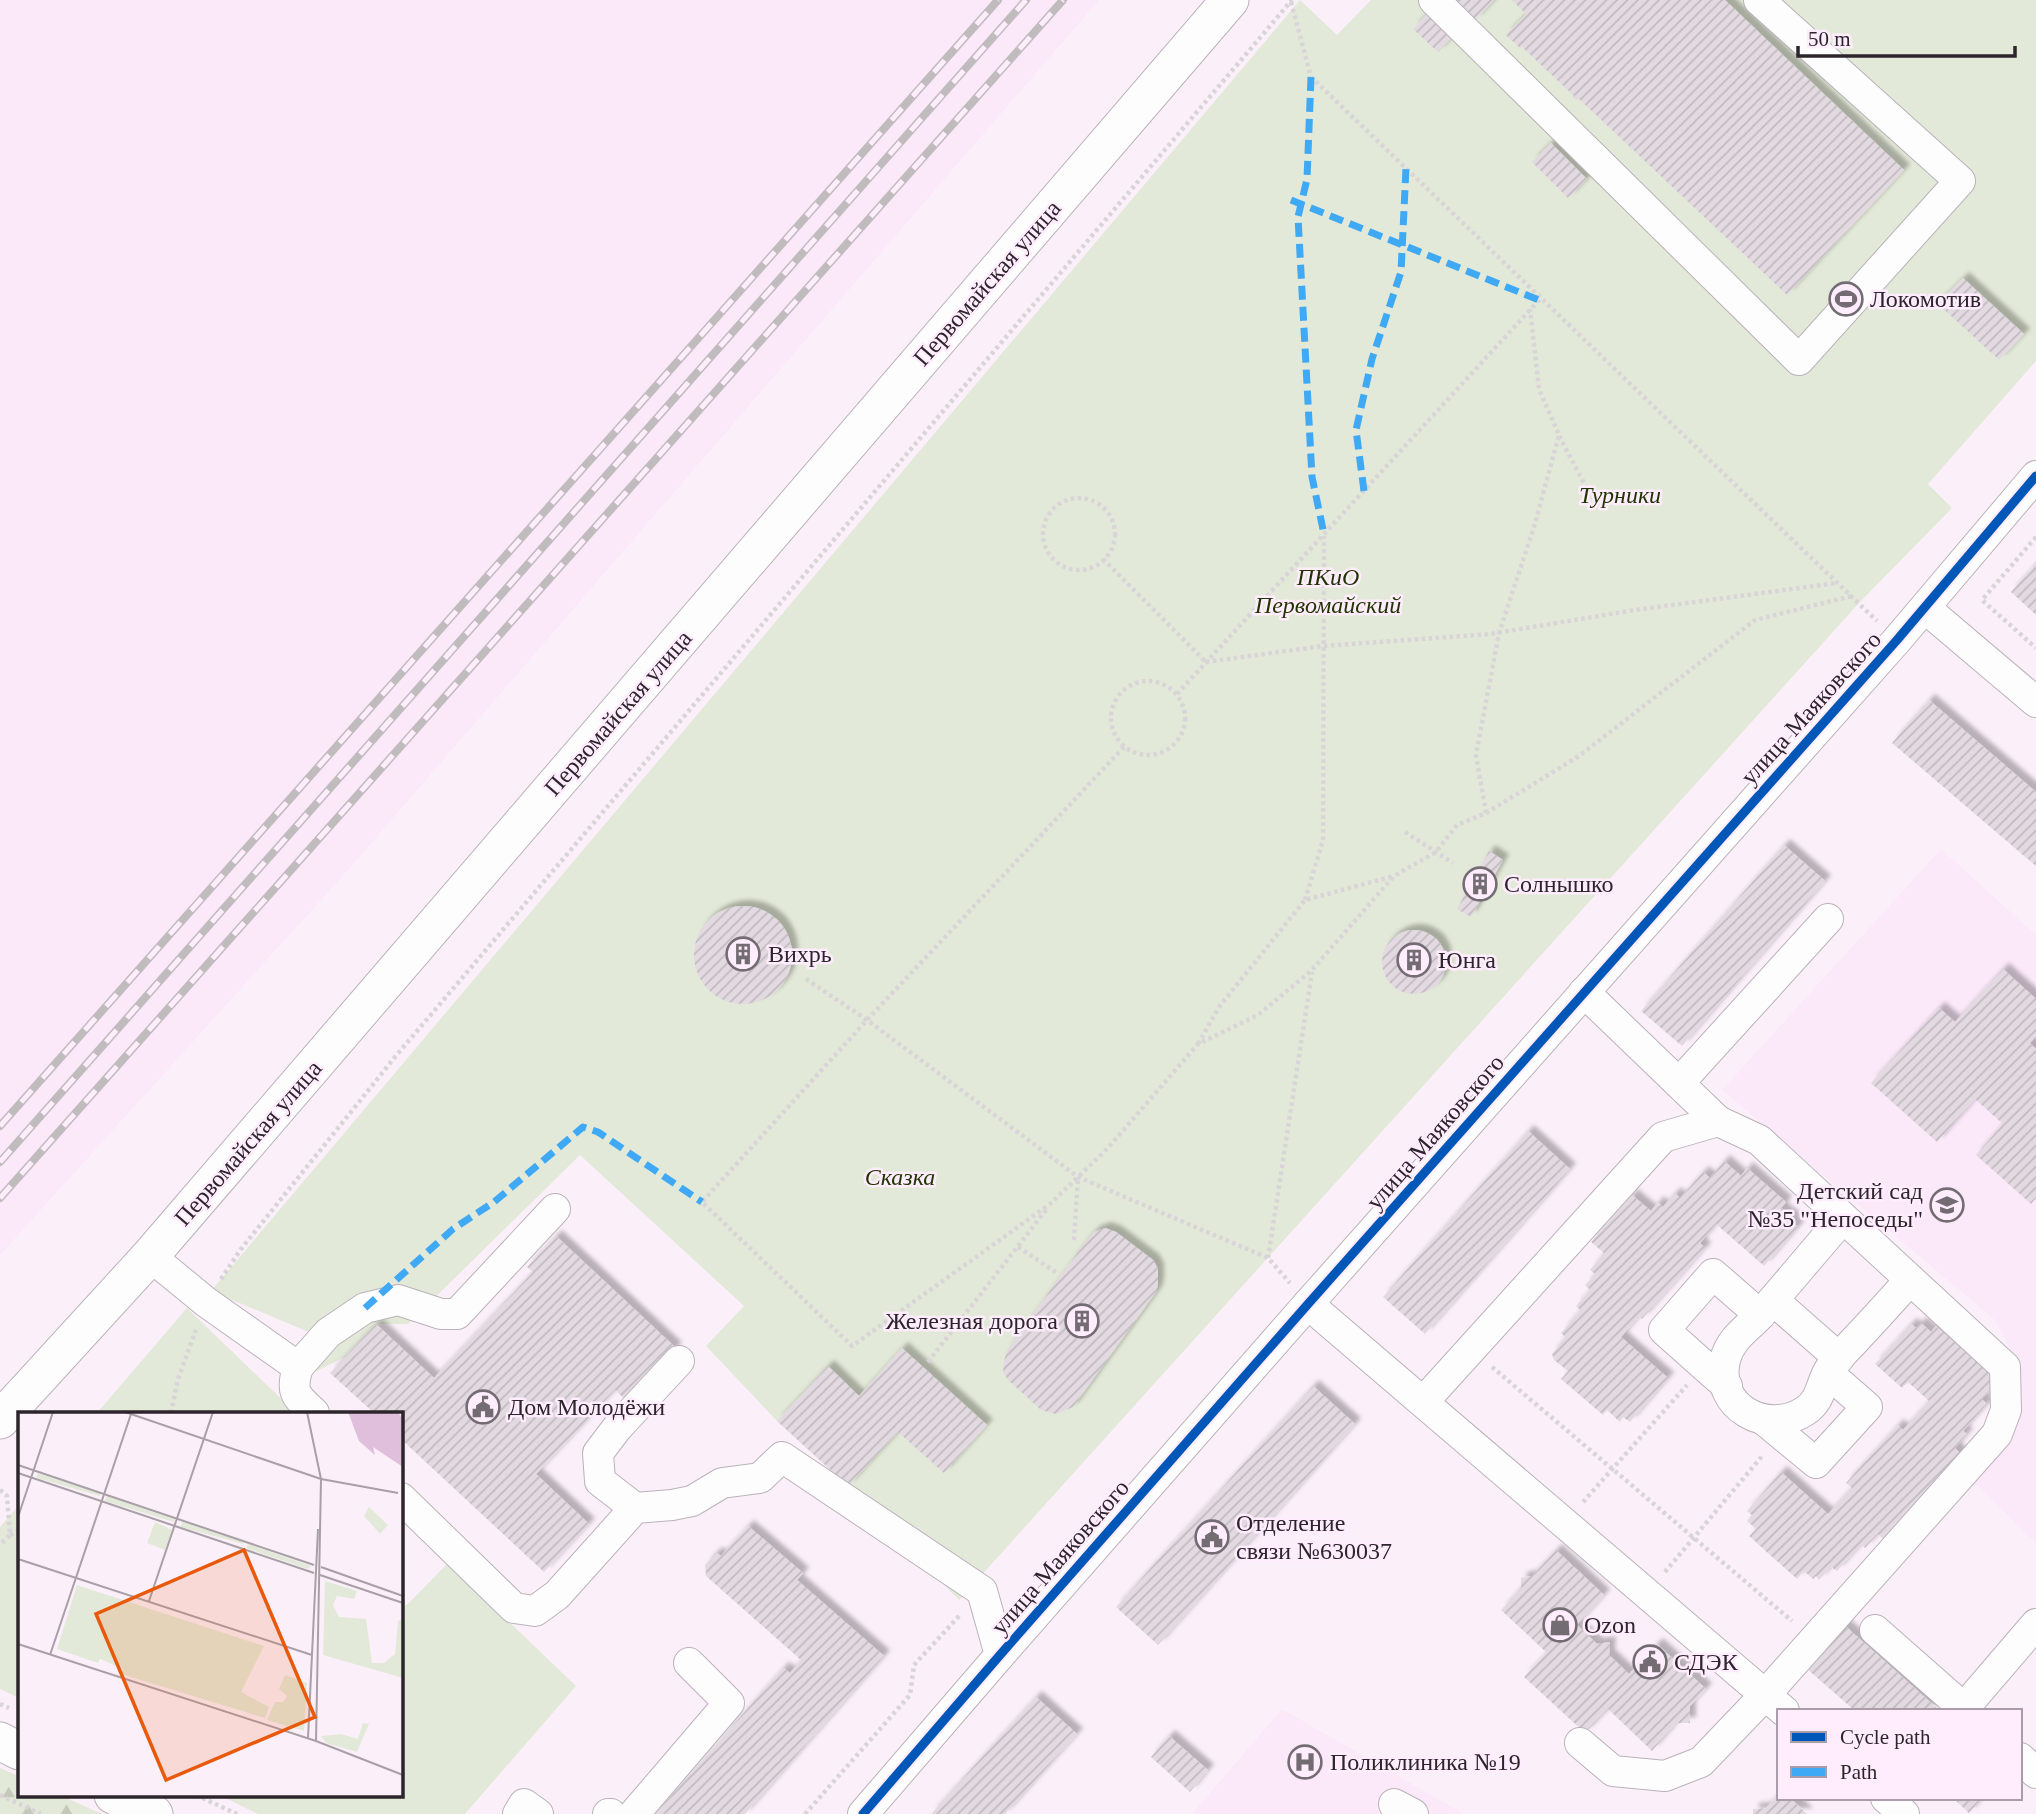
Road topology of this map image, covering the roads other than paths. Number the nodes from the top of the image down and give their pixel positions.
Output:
1 (1230, 0) edge
2 (1434, 0) edge
3 (1759, 0) edge
4 (2036, 476) edge
5 (1925, 608) junction
6 (2036, 702) edge
7 (1828, 919) dead end
8 (1584, 992) junction
9 (1679, 1083) junction
10 (1718, 1121) junction
11 (555, 1209) dead end
12 (1843, 1218) junction
13 (150, 1256) junction
14 (1910, 1280) junction
15 (1308, 1304) junction
16 (1766, 1307) junction
17 (679, 1362) dead end
18 (1834, 1366) junction
19 (298, 1367) junction
20 (1727, 1386) junction
21 (1424, 1401) junction
22 (313, 1412) edge
23 (0, 1420) edge
24 (1764, 1420) junction
25 (402, 1499) edge
26 (635, 1508) junction
27 (2036, 1624) edge
28 (1875, 1630) dead end
29 (1000, 1655) junction
30 (689, 1663) dead end
31 (1775, 1703) edge
32 (1966, 1709) edge
33 (0, 1741) edge
34 (1580, 1743) dead end
35 (18, 1750) edge
36 (2022, 1760) edge
37 (2036, 1773) edge
38 (117, 1797) edge
39 (1888, 1800) edge
40 (154, 1814) edge
41 (518, 1814) edge
42 (538, 1814) edge
43 (634, 1814) edge
44 (863, 1814) edge
45 (1904, 1814) edge

1 - 13 main road, Первомайская улица
2 - 3 street
4 - 5 street, улица Маяковского
5 - 6 street
5 - 8 street, улица Маяковского
7 - 9 street
8 - 9 street
8 - 15 street, улица Маяковского
9 - 10 street
10 - 12 street
10 - 21 street
11 - 19 street
12 - 14 street
12 - 16 street
13 - 19 street
13 - 23 main road, Первомайская улица
14 - 18 street
14 - 31 street
15 - 21 street
15 - 29 street, улица Маяковского
16 - 18 street
16 - 20 street
16 - 20 street
17 - 26 street
18 - 24 street
18 - 24 street
19 - 22 street
20 - 24 street
21 - 31 street
25 - 26 street
26 - 29 street
27 - 32 street
28 - 32 street
29 - 44 street, улица Маяковского
30 - 43 street
31 - 34 street
33 - 35 main road
36 - 37 street
38 - 40 main road
39 - 45 street
41 - 42 street

